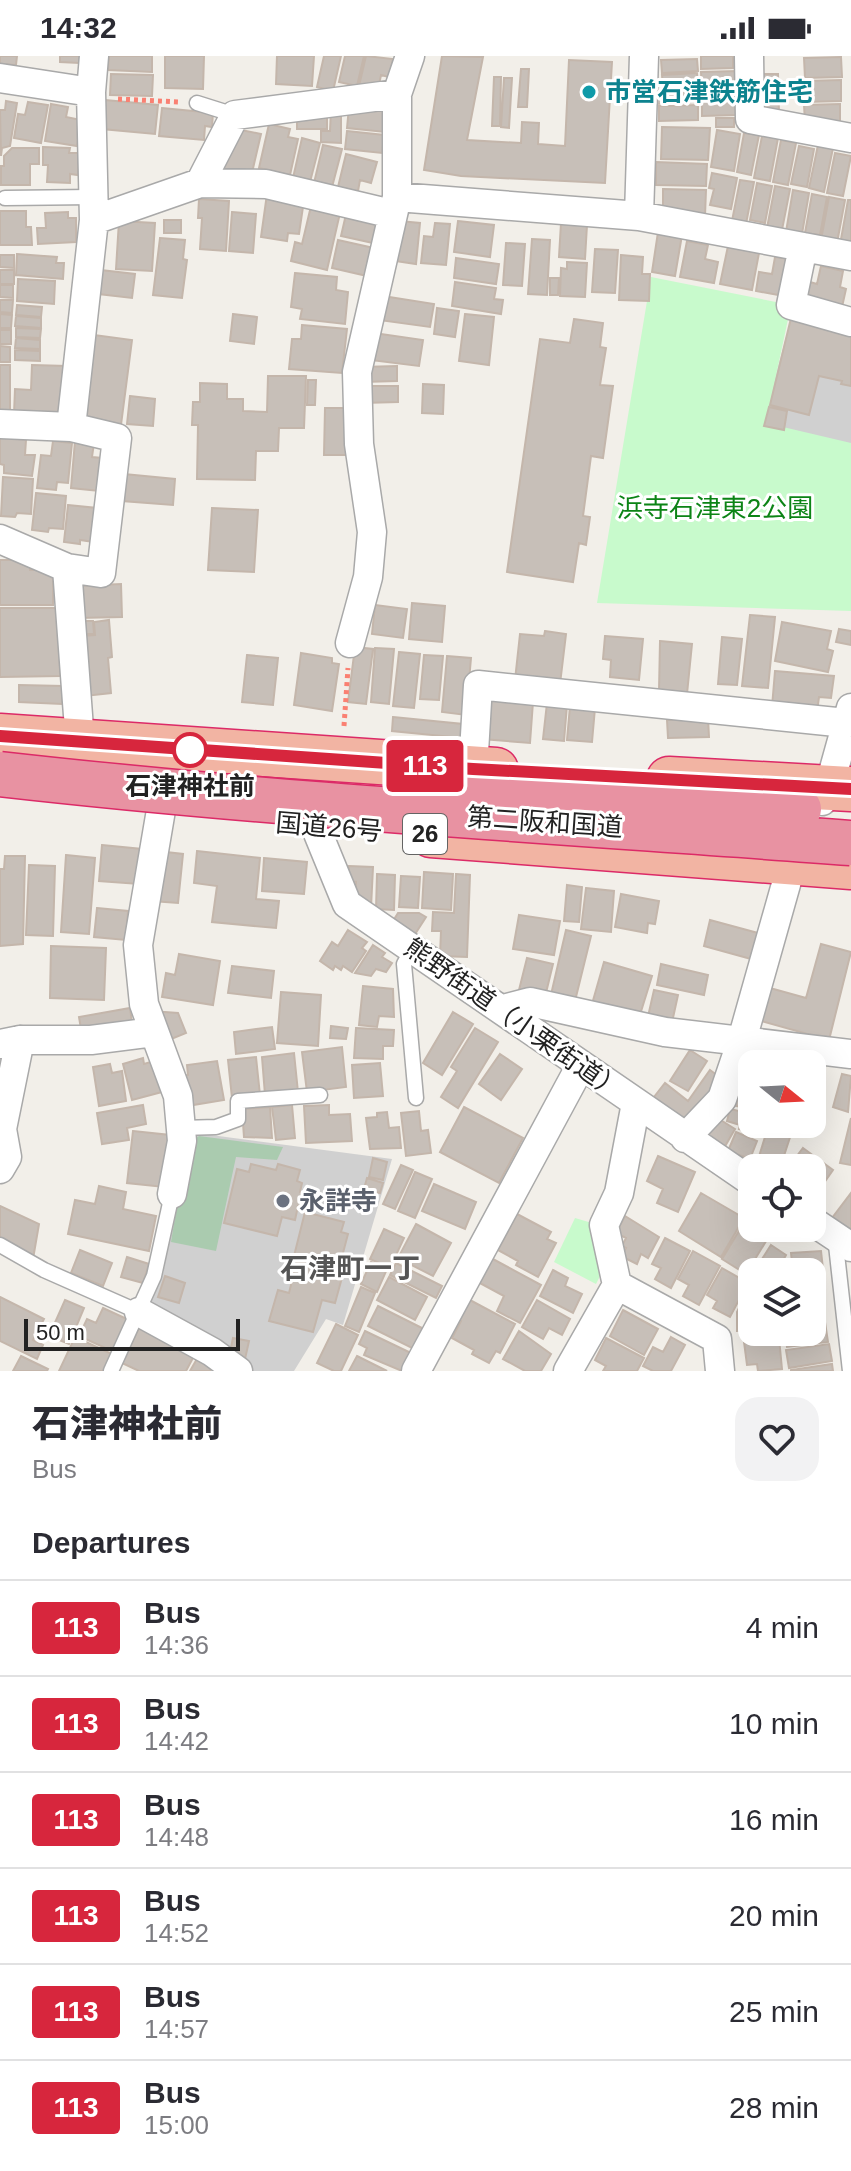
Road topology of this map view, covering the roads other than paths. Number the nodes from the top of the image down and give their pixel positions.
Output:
1 (94, 56) edge
2 (410, 56) edge
3 (644, 56) edge
4 (749, 56) edge
5 (0, 78) edge
6 (397, 94) junction
7 (91, 95) junction
8 (197, 103) road end
9 (235, 115) junction
10 (851, 138) edge
11 (200, 183) junction
12 (5, 198) dead end
13 (394, 205) junction
14 (93, 208) junction
15 (639, 216) junction
16 (803, 247) junction
17 (851, 256) edge
18 (851, 322) edge
19 (0, 424) edge
20 (71, 427) junction
21 (0, 539) edge
22 (67, 568) junction
23 (350, 643) road end
24 (848, 716) edge
25 (0, 736) edge
26 (80, 742) junction
27 (0, 746) edge
28 (473, 769) junction
29 (0, 774) edge
30 (0, 793) edge
31 (844, 796) edge
32 (161, 810) junction
33 (315, 826) junction
34 (851, 843) edge
35 (792, 863) junction
36 (851, 867) edge
37 (413, 948) junction
38 (503, 1009) junction
39 (154, 1032) junction
40 (742, 1040) junction
41 (10, 1042) edge
42 (851, 1054) edge
43 (581, 1065) junction
44 (320, 1095) dead end
45 (416, 1098) dead end
46 (636, 1103) junction
47 (181, 1128) junction
48 (685, 1138) junction
49 (0, 1169) edge
50 (738, 1173) edge
51 (172, 1194) joint
52 (833, 1235) edge
53 (0, 1245) edge
54 (617, 1285) junction
55 (139, 1312) junction
56 (111, 1371) edge
57 (238, 1371) edge
58 (416, 1371) edge
59 (568, 1371) edge
60 (720, 1371) edge
61 (850, 1371) edge

1 - 7 street
2 - 6 street
3 - 15 street
4 - 10 street
5 - 7 street
6 - 9 street
6 - 13 street
7 - 14 street
8 - 9 lane
9 - 11 street
11 - 13 street
11 - 14 street
12 - 14 lane
13 - 15 street
13 - 23 street
14 - 20 street
15 - 16 street
16 - 17 street
16 - 18 street
19 - 20 street
20 - 22 street
21 - 22 street
22 - 26 street
24 - 28 street
24 - 31 street
25 - 26 highway
26 - 28 highway
27 - 31 highway, 第二阪和国道 / 26, bridge
28 - 31 highway
29 - 34 highway, 第二阪和国道 / 26, bridge
30 - 32 highway, 国道26号 / 26
31 - 35 street
32 - 33 highway, 国道26号 / 26
32 - 39 street
33 - 35 highway, 国道26号 / 26
33 - 37 street, 熊野街道（小栗街道）
35 - 36 highway, 国道26号 / 26
35 - 40 street
37 - 38 street, 熊野街道（小栗街道）
37 - 45 lane
38 - 40 street
38 - 43 street, 熊野街道（小栗街道）
39 - 41 street
39 - 47 street
40 - 42 street
40 - 48 street
41 - 49 street
43 - 46 street, 熊野街道（小栗街道）
43 - 58 street
44 - 47 lane
46 - 48 street, 熊野街道（小栗街道）
46 - 54 street
47 - 51 street
48 - 50 street, 熊野街道（小栗街道）
51 - 55 lane
52 - 61 lane
53 - 55 lane
54 - 59 street
54 - 60 street
55 - 56 lane
55 - 57 street

